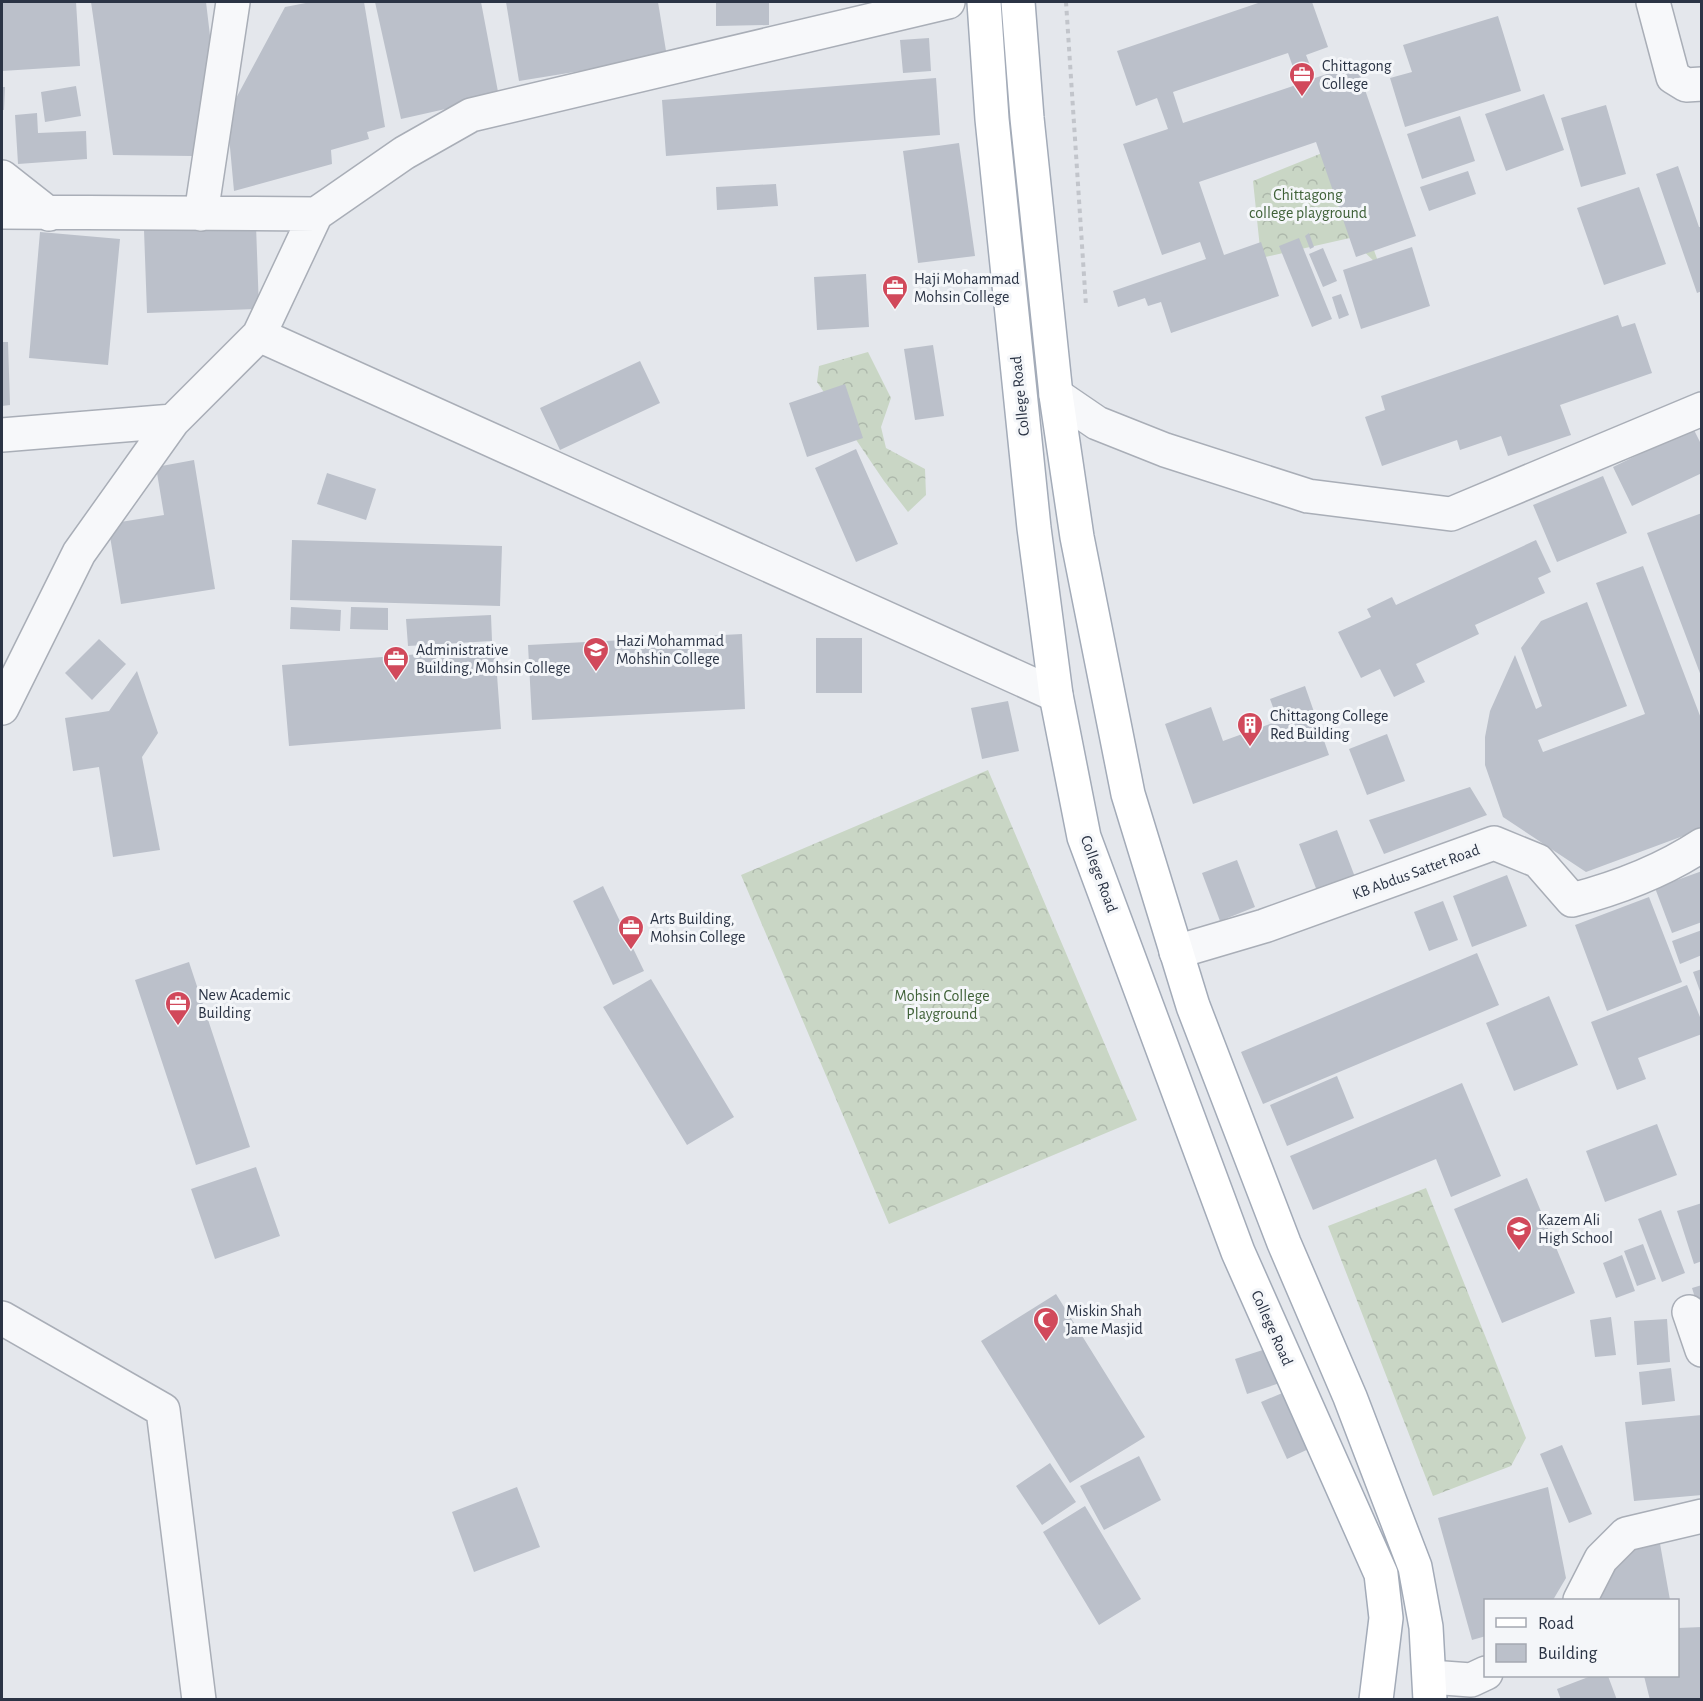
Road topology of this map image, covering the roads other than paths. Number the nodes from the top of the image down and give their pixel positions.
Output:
1 (233, 2) edge
2 (948, 2) edge
3 (984, 2) edge
4 (1018, 2) edge
5 (1653, 2) edge
6 (1701, 84) edge
7 (2, 177) edge
8 (2, 212) edge
9 (49, 214) junction
10 (201, 214) junction
11 (316, 214) junction
12 (260, 335) junction
13 (1056, 395) junction
14 (1701, 409) edge
15 (173, 421) junction
16 (2, 435) edge
17 (1056, 695) junction
18 (2, 708) edge
19 (1701, 845) edge
20 (1176, 952) junction
21 (1689, 1312) dead end
22 (2, 1318) edge
23 (1701, 1350) edge
24 (1701, 1516) edge
25 (1581, 1599) edge
26 (1484, 1674) edge
27 (1430, 1688) edge
28 (199, 1700) edge
29 (1376, 1700) edge

1 - 10 street
2 - 11 street
3 - 17 main road, College Road
4 - 13 main road
5 - 6 street
7 - 9 street
8 - 9 street
9 - 10 street
10 - 11 street
11 - 12 street
12 - 15 street
12 - 17 street
13 - 14 street
13 - 20 main road
15 - 16 street
15 - 18 street
17 - 29 main road, College Road
19 - 20 street, KB Abdus Sattet Road
20 - 27 main road
21 - 23 street
22 - 28 street
24 - 25 street
26 - 27 street

